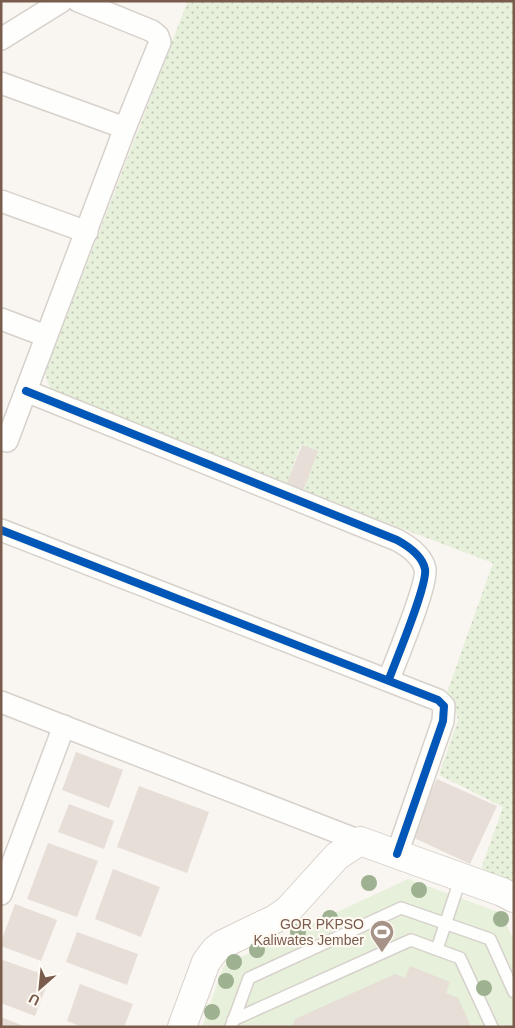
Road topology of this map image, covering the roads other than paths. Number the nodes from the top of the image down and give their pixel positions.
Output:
1 (62, 1) edge
2 (78, 1) edge
3 (1, 39) edge
4 (1, 83) edge
5 (126, 128) junction
6 (1, 200) edge
7 (87, 232) junction
8 (1, 319) edge
9 (46, 336) junction
10 (26, 391) junction
11 (3, 446) edge
12 (1, 530) edge
13 (389, 679) junction
14 (1, 702) edge
15 (64, 726) junction
16 (360, 841) junction
17 (397, 854) junction
18 (461, 877) junction
19 (1, 894) edge
20 (514, 898) edge
21 (445, 923) junction
22 (437, 949) junction
23 (514, 992) edge
24 (232, 1023) edge
25 (182, 1027) edge
26 (492, 1027) edge

1 - 3 street
2 - 5 street
4 - 5 street
5 - 7 street
6 - 7 street
7 - 9 street
8 - 9 street
9 - 10 street
10 - 11 street
10 - 13 street
12 - 13 street
13 - 17 street
14 - 15 street
15 - 16 street
15 - 19 street
16 - 17 street
16 - 25 street
17 - 18 street
18 - 20 street
18 - 21 lane
21 - 22 lane
21 - 23 lane
21 - 24 lane
22 - 24 lane
22 - 26 lane

